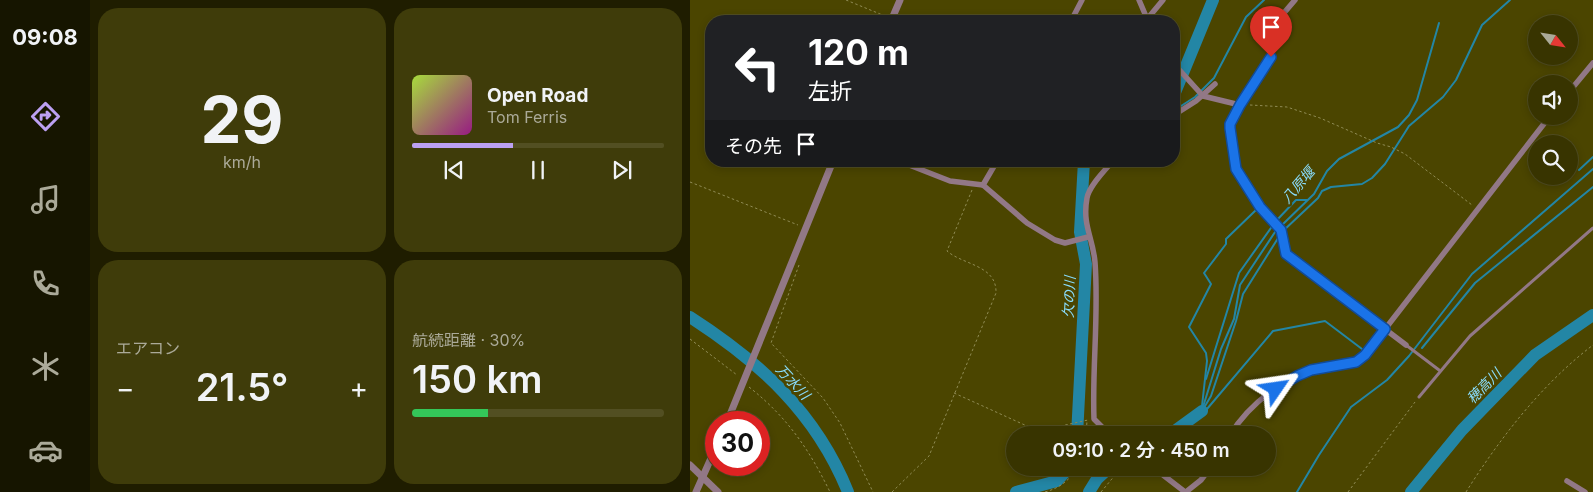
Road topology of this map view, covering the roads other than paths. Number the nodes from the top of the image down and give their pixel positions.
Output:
1 (900, 0) edge
2 (1082, 0) edge
3 (1139, 0) edge
4 (1163, 0) edge
5 (1295, 0) edge
6 (894, 15) edge
7 (1074, 15) edge
8 (1146, 15) edge
9 (1152, 15) edge
10 (1593, 63) edge
11 (1180, 70) edge
12 (1578, 81) edge
13 (1215, 84) dead end
14 (1201, 93) junction
15 (1240, 105) junction
16 (1180, 111) edge
17 (1543, 125) edge
18 (831, 167) edge
19 (914, 167) edge
20 (994, 167) edge
21 (1108, 167) edge
22 (983, 185) junction
23 (1593, 228) edge
24 (1087, 237) junction
25 (1385, 329) junction
26 (1408, 347) joint
27 (1439, 370) junction
28 (1419, 397) road end
29 (732, 411) edge
30 (1100, 426) edge
31 (1237, 426) edge
32 (690, 465) edge
33 (705, 473) edge
34 (1165, 476) edge
35 (1204, 476) edge
36 (703, 478) junction
37 (1568, 481) dead end
38 (696, 492) edge
39 (718, 492) edge
40 (1186, 492) edge
41 (1585, 492) edge

1 - 6 street
2 - 7 street
3 - 8 street
4 - 9 street
5 - 15 street
10 - 12 street
11 - 14 street
13 - 14 street
14 - 15 street
14 - 16 street
15 - 25 street
17 - 25 street
18 - 29 street
19 - 22 street
20 - 22 street
21 - 24 street
22 - 24 street
23 - 27 lane
24 - 30 street
25 - 26 street
25 - 31 street
26 - 27 lane
27 - 28 lane
32 - 36 street
33 - 36 street
34 - 40 street
35 - 40 street
36 - 38 street
36 - 39 street
37 - 41 street

